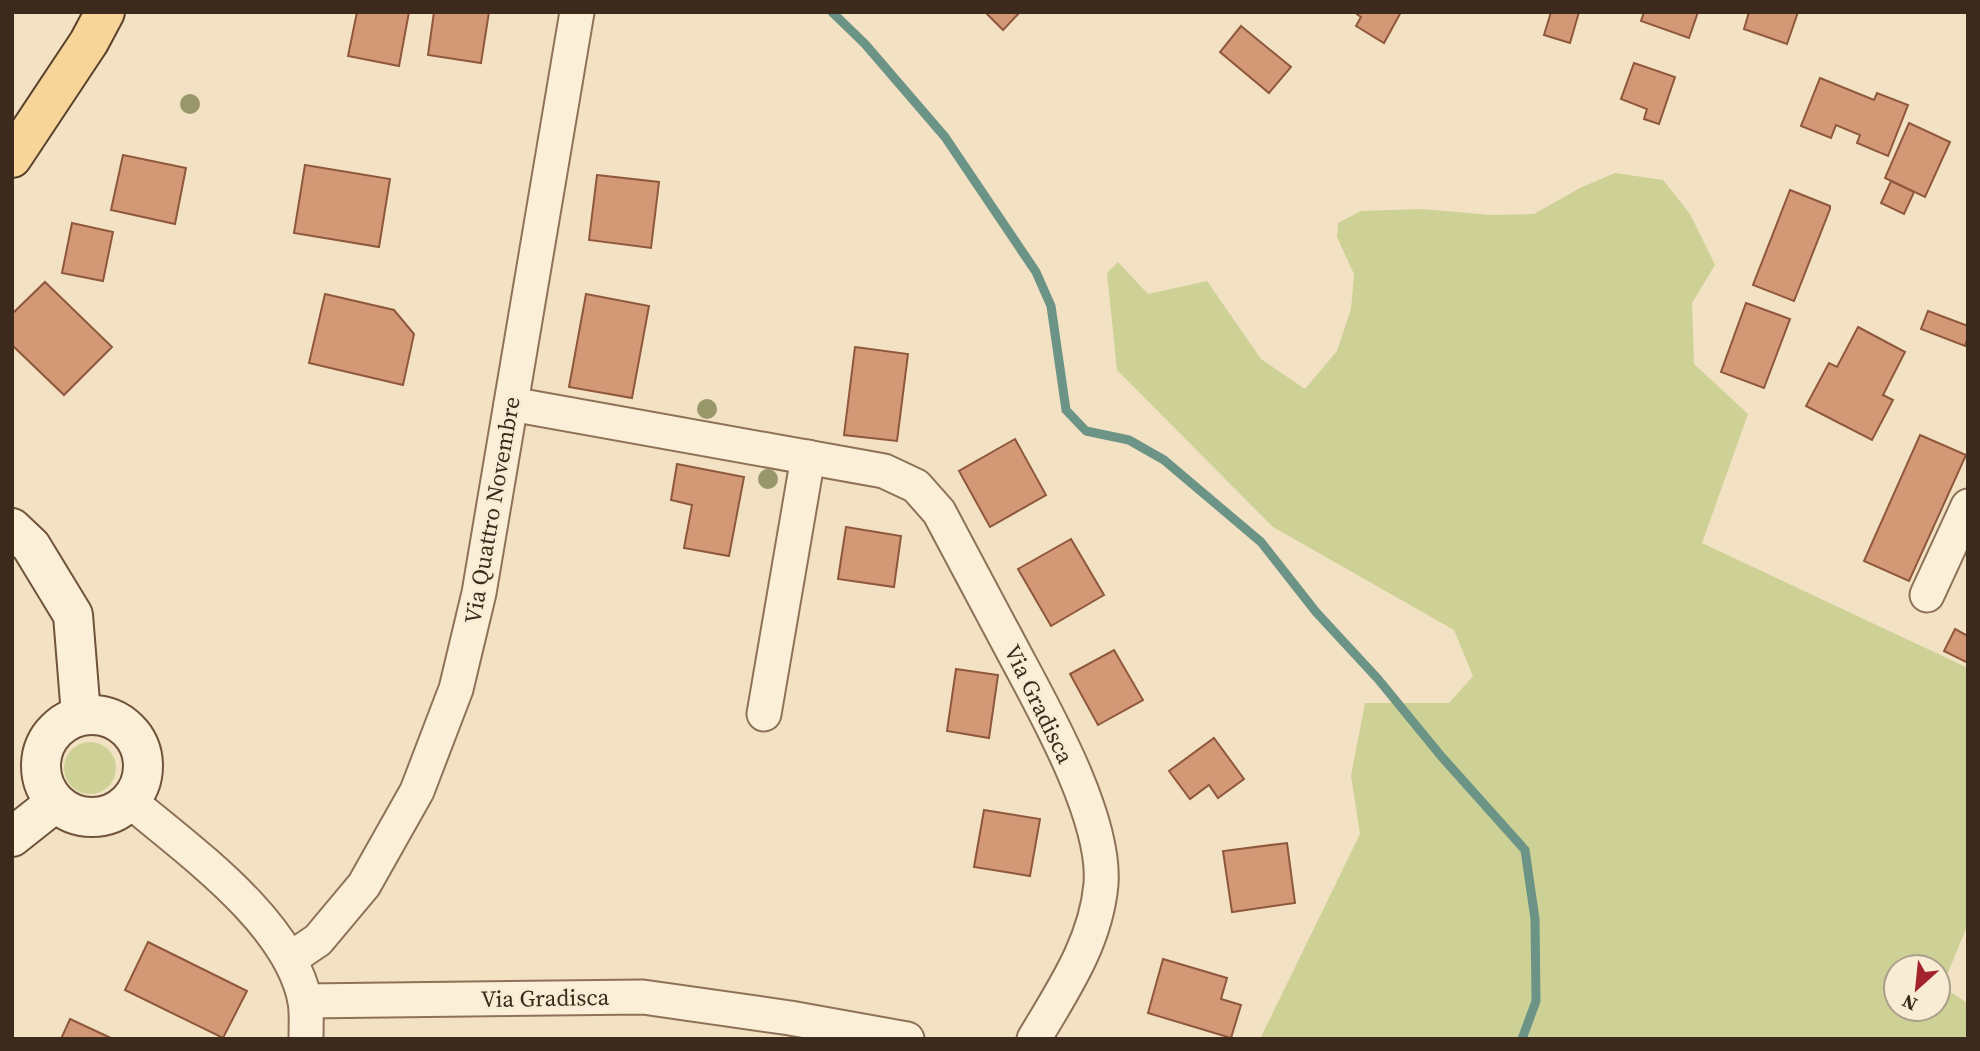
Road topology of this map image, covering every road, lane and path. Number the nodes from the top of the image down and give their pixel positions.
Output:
1 (576, 12) edge
2 (97, 27) edge
3 (12, 158) edge
4 (511, 404) junction
5 (808, 457) junction
6 (1968, 506) edge
7 (12, 528) edge
8 (1927, 595) dead end
9 (764, 714) dead end
10 (81, 715) junction
11 (130, 801) junction
12 (55, 803) junction
13 (12, 837) edge
14 (290, 959) junction
15 (305, 1001) junction
16 (306, 1039) edge
17 (907, 1039) edge
18 (1034, 1039) edge

1 - 4 street, Via Quattro Novembre
2 - 3 main road
4 - 5 street, Via Gradisca
4 - 14 street, Via Quattro Novembre
5 - 9 street
5 - 18 street, Via Gradisca
6 - 8 street
7 - 10 main road
10 - 11 main road
10 - 12 main road
11 - 12 main road
11 - 14 street
12 - 13 main road
14 - 15 street
15 - 16 street
15 - 17 street, Via Gradisca

